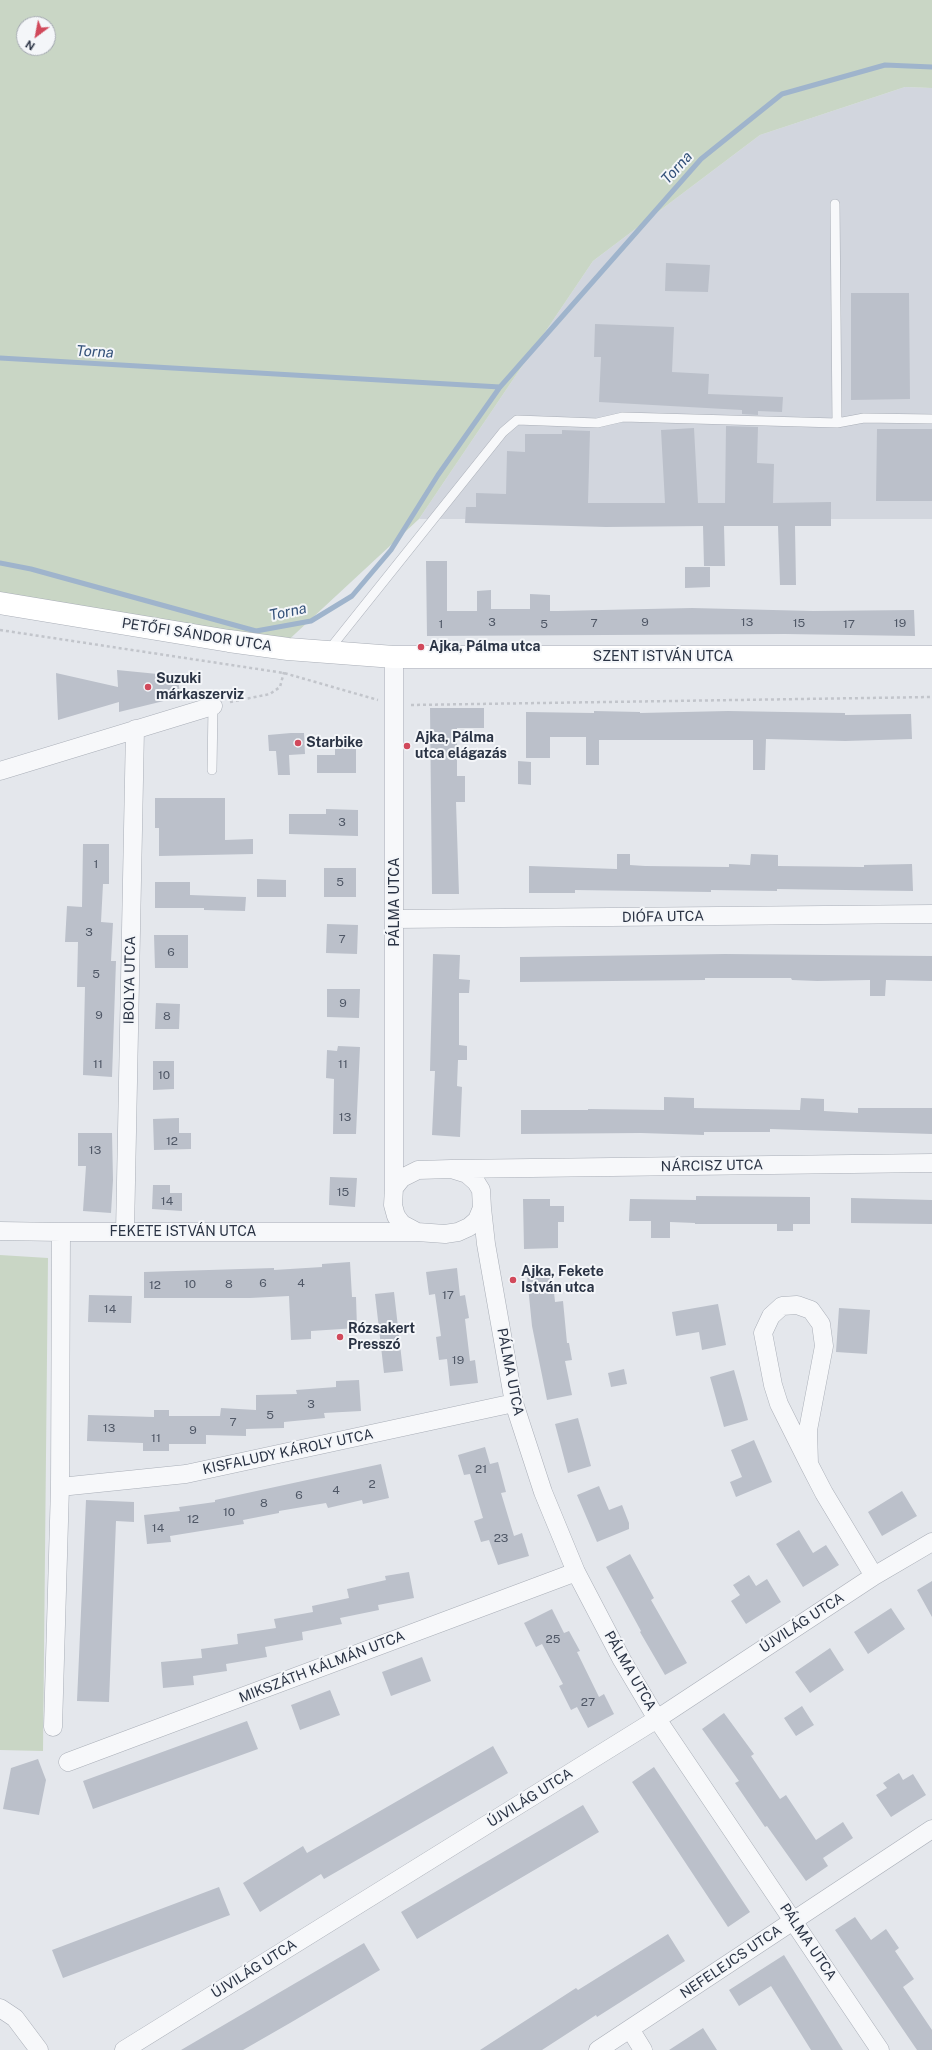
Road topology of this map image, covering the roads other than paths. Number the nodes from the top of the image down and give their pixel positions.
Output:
1 (835, 204) dead end
2 (932, 419) edge
3 (837, 422) junction
4 (0, 603) edge
5 (327, 652) junction
6 (394, 657) junction
7 (932, 657) edge
8 (214, 706) joint
9 (135, 729) junction
10 (212, 770) dead end
11 (0, 771) edge
12 (932, 914) edge
13 (395, 919) junction
14 (394, 1148) junction
15 (932, 1163) edge
16 (493, 1168) junction
17 (451, 1169) junction
18 (418, 1170) junction
19 (476, 1182) junction
20 (394, 1188) junction
21 (482, 1208) junction
22 (396, 1216) junction
23 (469, 1227) junction
24 (0, 1230) edge
25 (61, 1232) junction
26 (125, 1232) junction
27 (417, 1232) junction
28 (367, 1233) junction
29 (486, 1244) junction
30 (514, 1403) junction
31 (809, 1464) junction
32 (60, 1487) junction
33 (932, 1542) edge
34 (576, 1572) junction
35 (874, 1576) junction
36 (657, 1719) junction
37 (54, 1727) dead end
38 (68, 1762) dead end
39 (932, 1828) edge
40 (794, 1920) junction
41 (0, 2008) edge
42 (630, 2029) junction
43 (39, 2050) edge
44 (124, 2050) edge
45 (598, 2050) edge
46 (643, 2050) edge
47 (880, 2050) edge

1 - 3 lane
2 - 3 lane
3 - 5 lane
4 - 5 main road, PETŐFI SÁNDOR UTCA
5 - 6 main road, PETŐFI SÁNDOR UTCA
6 - 7 main road, SZENT ISTVÁN UTCA
6 - 13 street, PÁLMA UTCA
8 - 9 street
8 - 10 lane
9 - 11 street
9 - 26 street, IBOLYA UTCA
12 - 13 street, DIÓFA UTCA
13 - 14 street, PÁLMA UTCA
14 - 18 street
14 - 20 street, PÁLMA UTCA
15 - 16 street, NÁRCISZ UTCA
16 - 17 street, NÁRCISZ UTCA
16 - 19 street
17 - 18 street
17 - 19 street
18 - 20 street
19 - 21 street, PÁLMA UTCA
20 - 22 street, PÁLMA UTCA
21 - 23 street
21 - 29 street, PÁLMA UTCA
22 - 27 street
22 - 28 street
23 - 27 street
23 - 29 street
24 - 25 street, FEKETE ISTVÁN UTCA
25 - 26 street, FEKETE ISTVÁN UTCA
25 - 32 street
26 - 28 street, FEKETE ISTVÁN UTCA
27 - 28 street, FEKETE ISTVÁN UTCA
29 - 30 street, PÁLMA UTCA
30 - 32 street, KISFALUDY KÁROLY UTCA
30 - 34 street, PÁLMA UTCA
31 - 31 street
31 - 35 street
32 - 37 street
33 - 35 street, ÚJVILÁG UTCA
34 - 36 street, PÁLMA UTCA
34 - 38 street, MIKSZÁTH KÁLMÁN UTCA
35 - 36 street, ÚJVILÁG UTCA
36 - 40 street, PÁLMA UTCA
36 - 44 street, ÚJVILÁG UTCA
39 - 40 street, NEFELEJCS UTCA
40 - 42 street, NEFELEJCS UTCA
40 - 47 street, PÁLMA UTCA
41 - 43 street
42 - 45 street, NEFELEJCS UTCA
42 - 46 street

